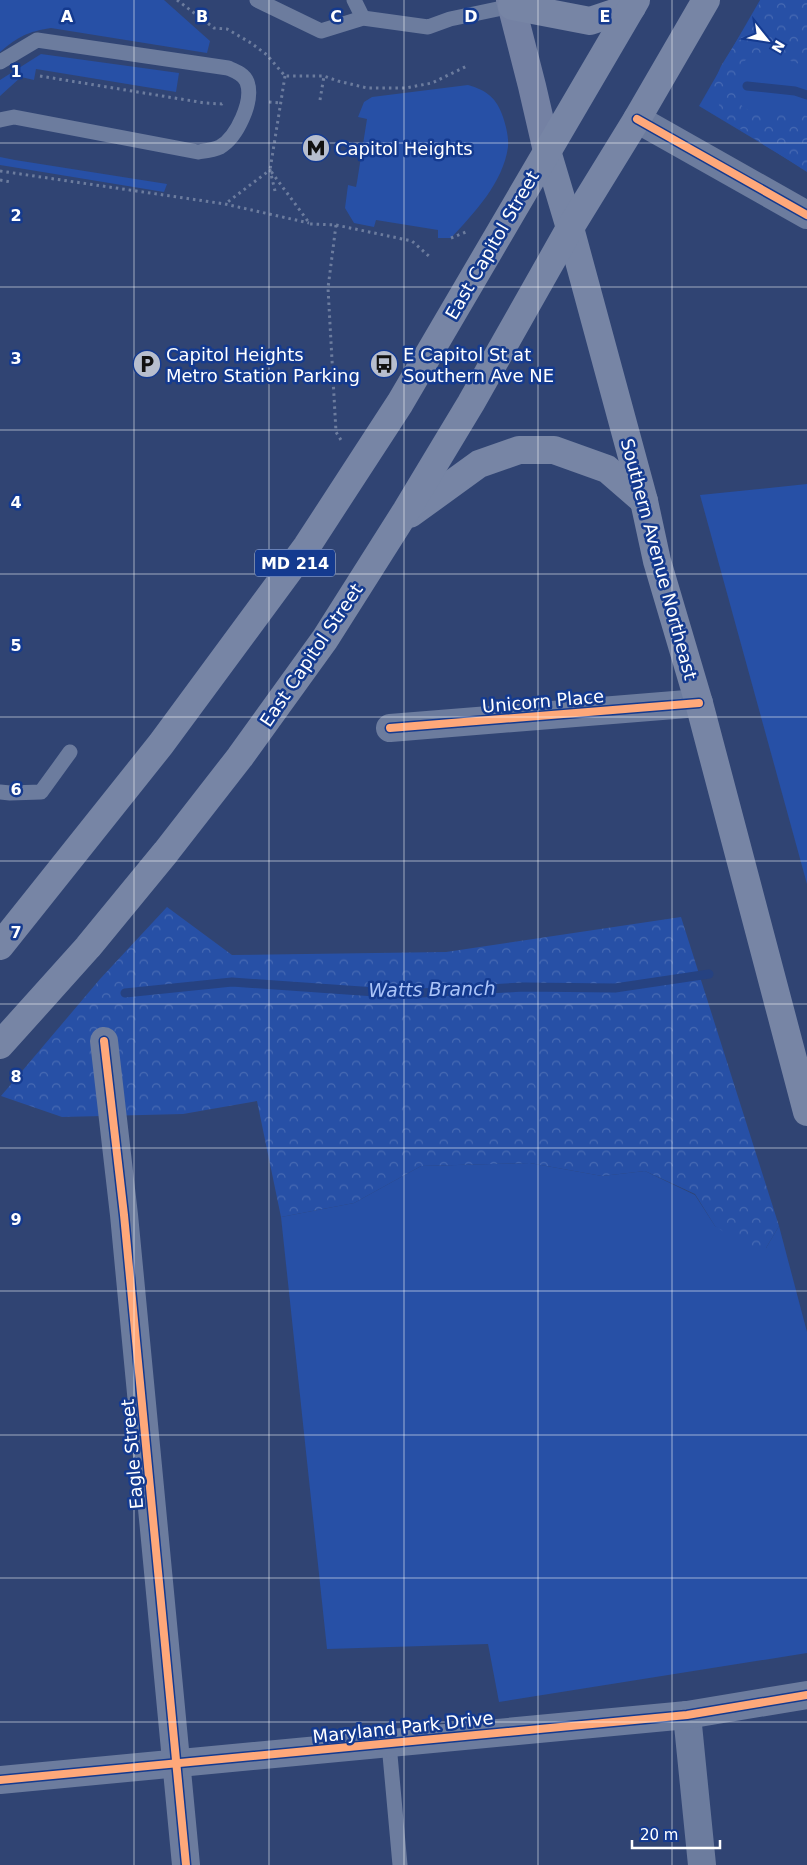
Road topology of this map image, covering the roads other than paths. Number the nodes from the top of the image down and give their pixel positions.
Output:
1 (257, 0) edge
2 (354, 0) edge
3 (706, 0) edge
4 (511, 3) edge
5 (634, 4) edge
6 (363, 18) junction
7 (0, 62) edge
8 (637, 119) junction
9 (0, 120) edge
10 (547, 151) junction
11 (807, 215) edge
12 (570, 228) junction
13 (644, 501) junction
14 (398, 522) junction
15 (699, 703) junction
16 (390, 728) dead end
17 (70, 752) dead end
18 (0, 792) edge
19 (0, 946) edge
20 (104, 1041) dead end
21 (0, 1044) edge
22 (807, 1112) edge
23 (807, 1695) edge
24 (687, 1715) junction
25 (389, 1744) junction
26 (177, 1764) junction
27 (0, 1780) edge
28 (186, 1865) edge
29 (400, 1865) edge
30 (702, 1865) edge

1 - 6 lane
2 - 6 lane
3 - 8 main road, East Capitol Street
4 - 5 main road
4 - 6 lane
4 - 10 main road
5 - 10 main road, East Capitol Street
7 - 9 lane
8 - 11 street
8 - 12 main road, East Capitol Street
10 - 12 main road, Southern Avenue Northeast
10 - 19 main road, East Capitol Street / MD 214
12 - 13 main road, Southern Avenue Northeast
12 - 14 main road, East Capitol Street / MD 214
13 - 14 main road
13 - 15 main road, Southern Avenue Northeast
14 - 21 main road, East Capitol Street / MD 214
15 - 16 street, Unicorn Place
15 - 22 main road, Southern Avenue Northeast
17 - 18 lane
20 - 26 street, Eagle Street
23 - 24 street, Maryland Park Drive
24 - 25 street, Maryland Park Drive
24 - 30 street
25 - 26 street, Maryland Park Drive
25 - 29 lane
26 - 27 street, Maryland Park Drive
26 - 28 street, Eagle Street

